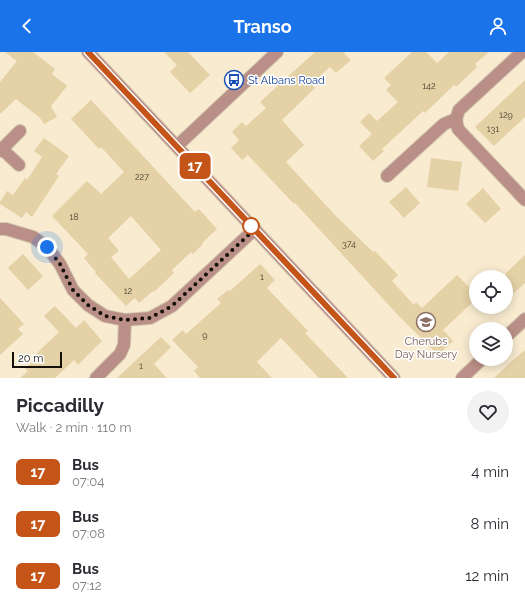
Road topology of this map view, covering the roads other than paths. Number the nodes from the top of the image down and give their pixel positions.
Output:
1 (88, 52) edge
2 (277, 52) edge
3 (522, 52) edge
4 (456, 119) junction
5 (20, 131) dead end
6 (177, 146) junction
7 (1, 150) edge
8 (19, 165) dead end
9 (388, 176) dead end
10 (525, 200) edge
11 (0, 229) edge
12 (255, 229) junction
13 (525, 319) edge
14 (125, 320) junction
15 (513, 330) edge
16 (475, 366) edge
17 (96, 378) edge
18 (394, 378) edge
19 (462, 378) edge

1 - 6 street
2 - 6 street
3 - 4 street
4 - 9 street
4 - 10 street
5 - 7 street
6 - 12 street
7 - 8 street
11 - 14 street
12 - 14 street
12 - 18 street
13 - 15 street
14 - 17 street
16 - 19 street

